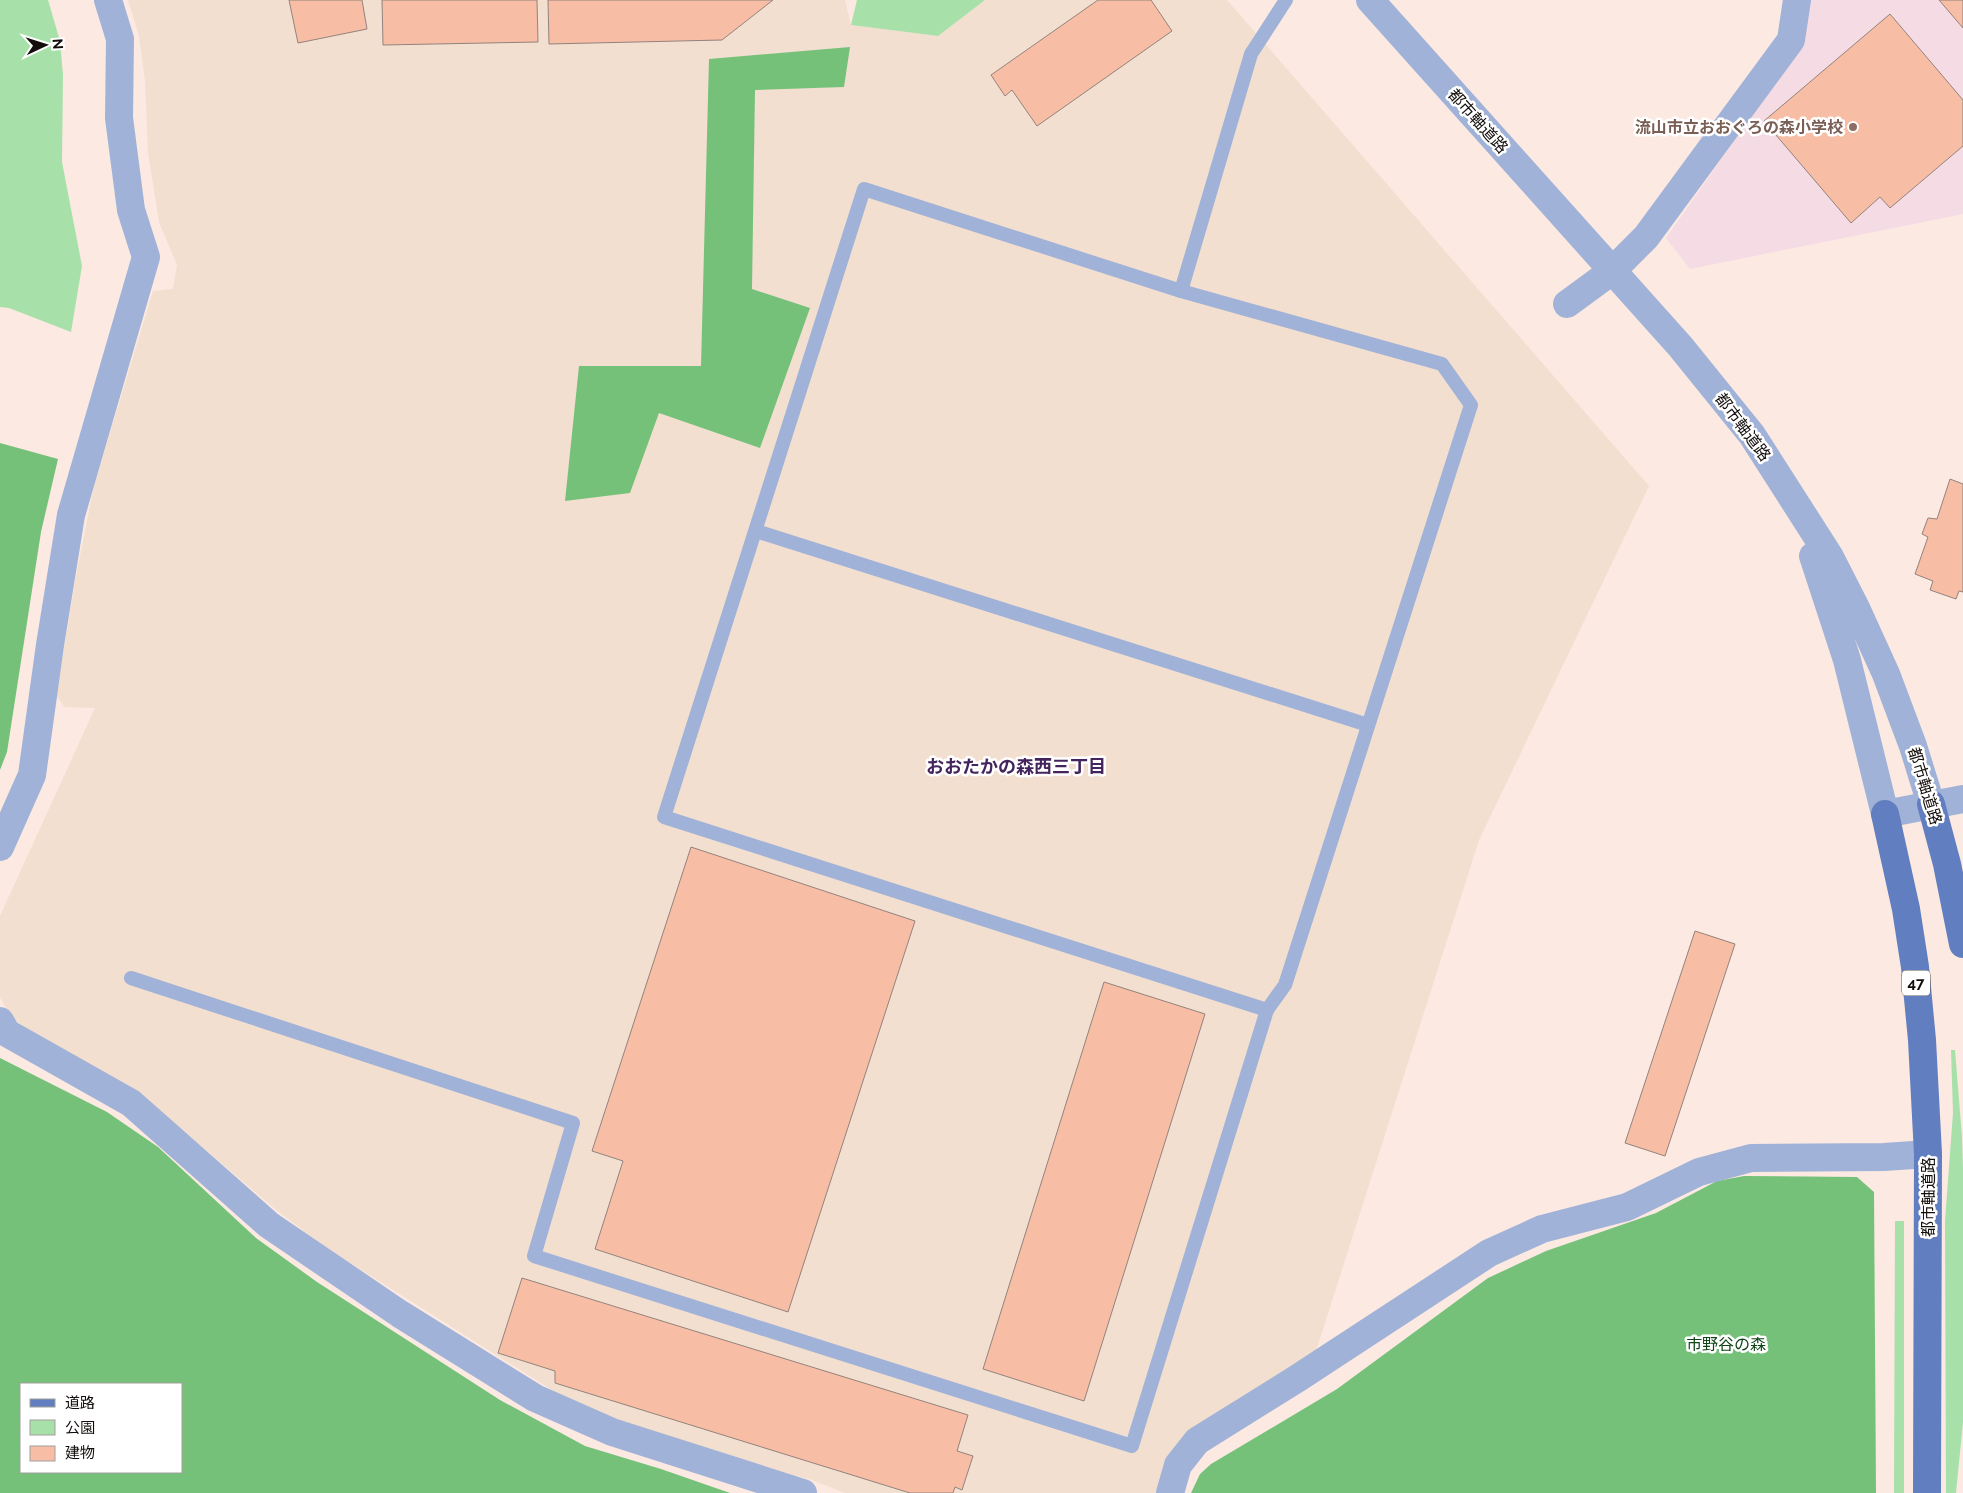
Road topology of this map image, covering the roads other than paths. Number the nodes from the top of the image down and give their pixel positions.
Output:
1 (108, 0) edge
2 (1286, 0) edge
3 (1370, 0) edge
4 (1797, 0) edge
5 (1612, 271) junction
6 (1181, 291) junction
7 (1567, 304) dead end
8 (1789, 492) junction
9 (756, 531) junction
10 (1368, 725) junction
11 (1963, 799) edge
12 (1931, 804) junction
13 (1885, 814) junction
14 (0, 847) edge
15 (1963, 944) edge
16 (132, 978) dead end
17 (1267, 1010) junction
18 (0, 1021) edge
19 (1928, 1154) junction
20 (803, 1493) edge
21 (1170, 1493) edge
22 (1928, 1493) edge

1 - 14 street
2 - 6 lane
3 - 5 street, 都市軸道路
4 - 5 street
5 - 7 street
5 - 8 street, 都市軸道路
6 - 9 lane
6 - 10 lane
8 - 12 street, 都市軸道路
8 - 13 street
9 - 10 lane
9 - 17 lane
10 - 17 lane
11 - 12 street
12 - 13 street
12 - 15 main road, 都市軸道路
13 - 19 main road, 都市軸道路 / 47
16 - 17 lane
18 - 20 street
19 - 21 street
19 - 22 main road, 都市軸道路 / 47

